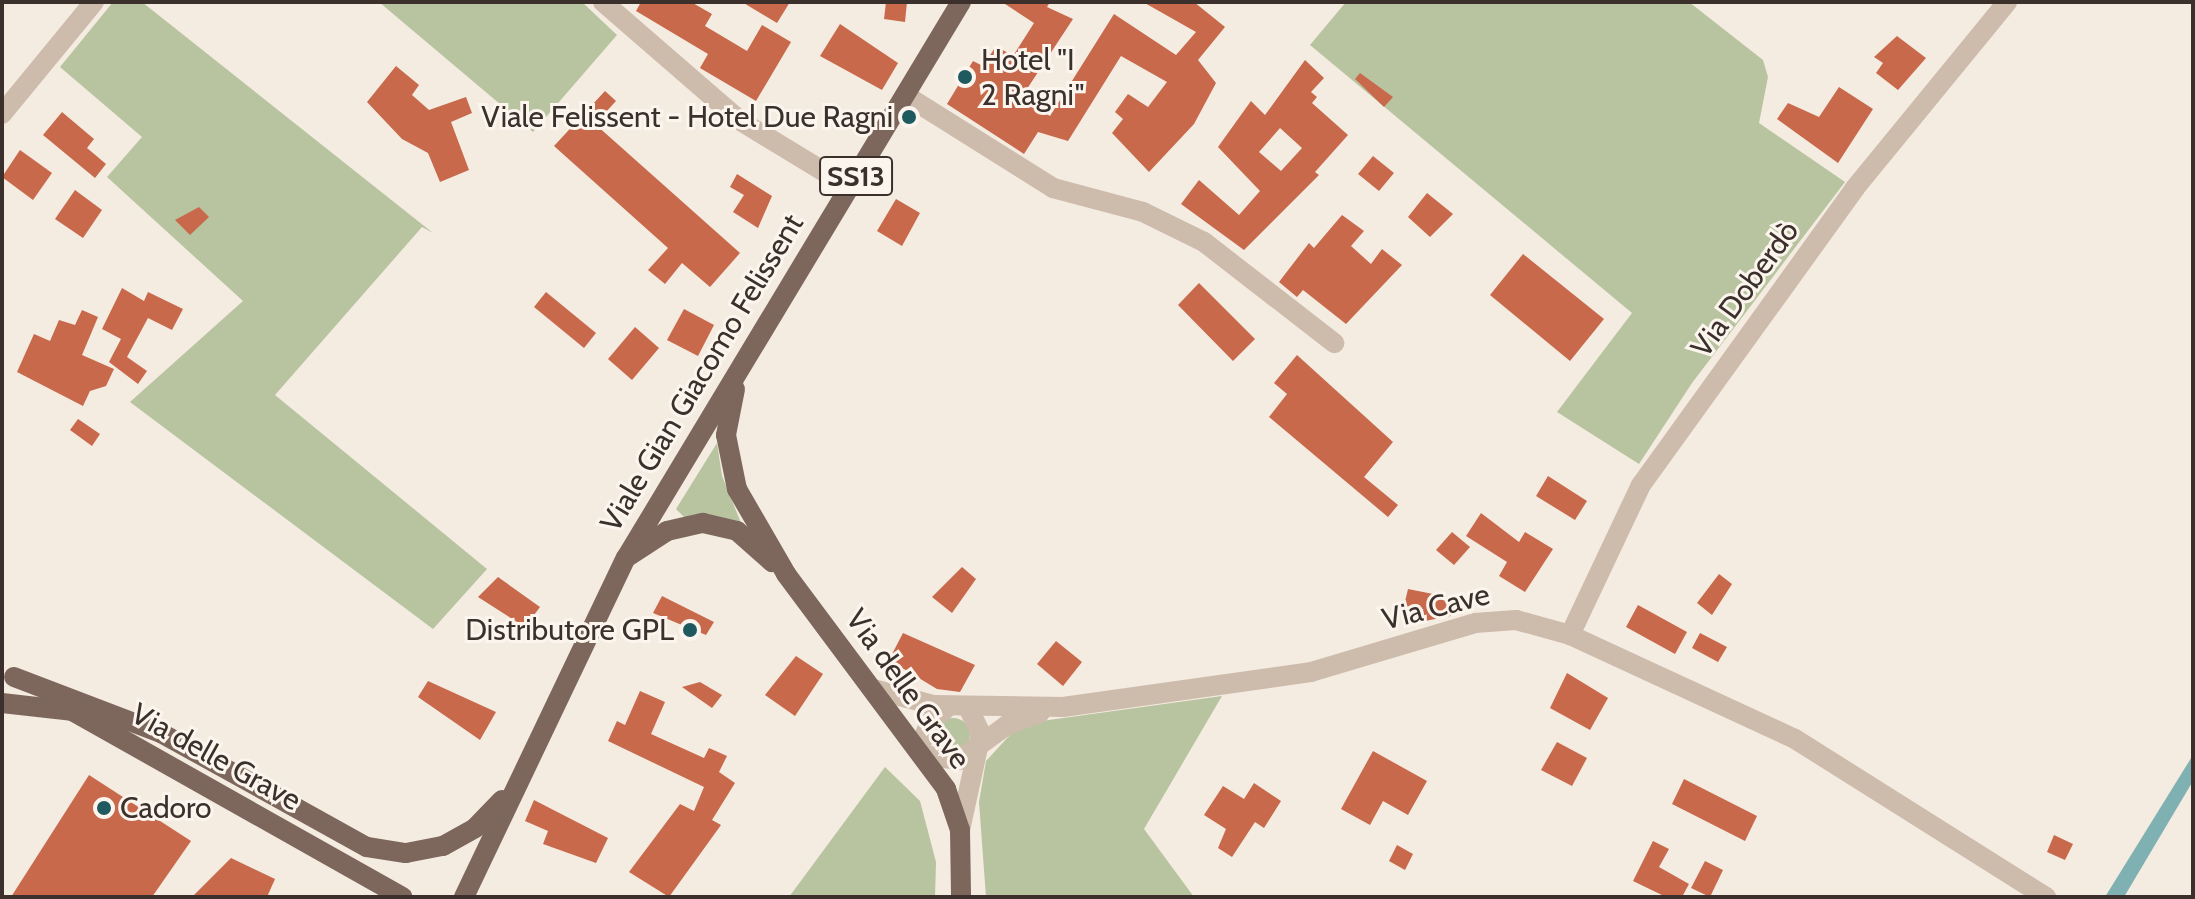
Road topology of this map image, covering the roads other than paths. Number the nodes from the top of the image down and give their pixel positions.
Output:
1 (94, 2) edge
2 (603, 2) edge
3 (961, 2) edge
4 (2007, 2) edge
5 (905, 95) junction
6 (2, 114) edge
7 (849, 187) junction
8 (1334, 343) dead end
9 (751, 350) junction
10 (626, 558) junction
11 (786, 574) junction
12 (1570, 635) junction
13 (8, 673) edge
14 (873, 689) junction
15 (2, 703) edge
16 (958, 707) junction
17 (1063, 707) junction
18 (72, 711) junction
19 (921, 752) junction
20 (977, 752) junction
21 (516, 786) junction
22 (960, 830) junction
23 (402, 897) edge
24 (464, 897) edge
25 (961, 897) edge
26 (2046, 897) edge

1 - 6 street
2 - 7 street
3 - 5 main road, Viale Gian Giacomo Felissent / SS13
4 - 12 street, Via Doberdò
5 - 7 main road, Viale Gian Giacomo Felissent / SS13
5 - 8 street
7 - 9 main road, Viale Gian Giacomo Felissent / SS13
9 - 10 main road, Viale Gian Giacomo Felissent / SS13
9 - 11 main road, Via delle Grave
10 - 11 main road, Via delle Grave
10 - 21 main road, Viale Gian Giacomo Felissent / SS13
11 - 14 main road, Via delle Grave
12 - 17 street, Via Cave
12 - 26 street, Via Cave
13 - 18 main road, Via delle Grave
13 - 21 main road
14 - 16 street, Via Cave
14 - 19 main road, Via delle Grave
15 - 18 main road
16 - 17 street, Via Cave
16 - 19 street
16 - 20 street
17 - 20 street
18 - 23 main road, Via delle Grave
19 - 20 street
19 - 22 main road, Via delle Grave
20 - 22 street
21 - 24 main road, Viale Gian Giacomo Felissent
22 - 25 main road, Via delle Grave

